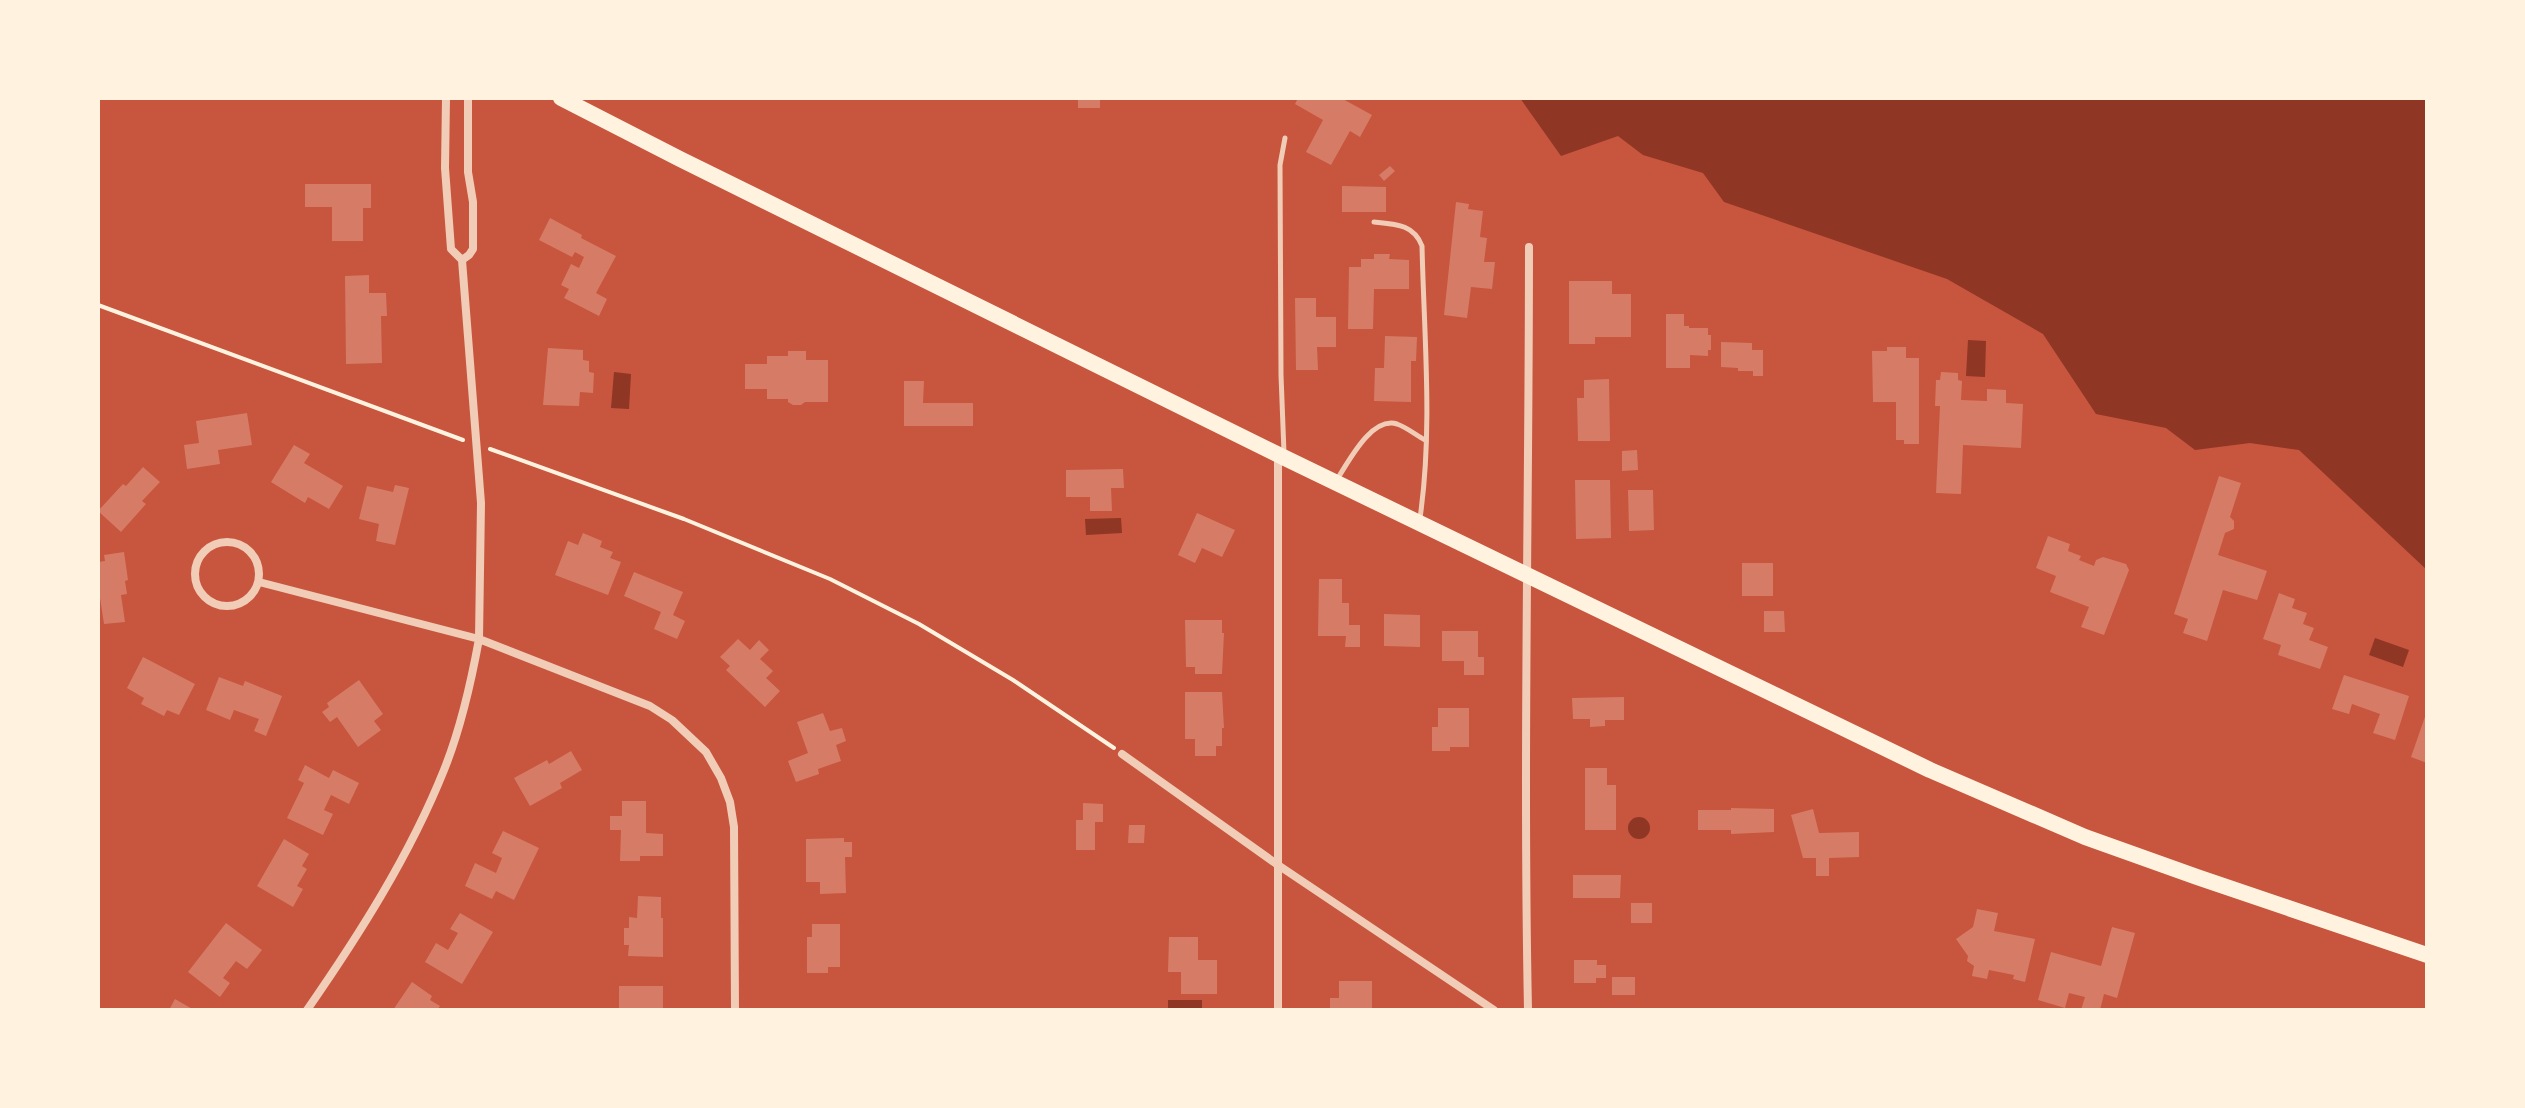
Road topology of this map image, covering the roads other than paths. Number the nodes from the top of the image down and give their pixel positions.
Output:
1 (446, 98) edge
2 (468, 98) edge
3 (561, 98) edge
4 (1285, 138) dead end
5 (1374, 222) dead end
6 (1529, 247) dead end
7 (462, 260) junction
8 (1425, 440) junction
9 (1281, 456) junction
10 (1336, 482) junction
11 (1419, 523) junction
12 (1529, 576) junction
13 (259, 582) junction
14 (479, 639) junction
15 (1122, 754) road end
16 (1278, 865) junction
17 (2427, 955) edge
18 (307, 1010) edge
19 (735, 1010) edge
20 (1278, 1010) edge
21 (1494, 1010) edge
22 (1528, 1010) edge

1 - 7 street
2 - 7 street
3 - 9 main road
4 - 9 lane
5 - 8 lane
6 - 12 street
7 - 14 street
8 - 10 lane
8 - 11 lane
9 - 10 main road
9 - 16 street
10 - 11 main road
11 - 12 main road
12 - 17 main road
12 - 22 street
13 - 13 street
13 - 14 street
14 - 18 street
14 - 19 street
15 - 16 street
16 - 20 street
16 - 21 street

